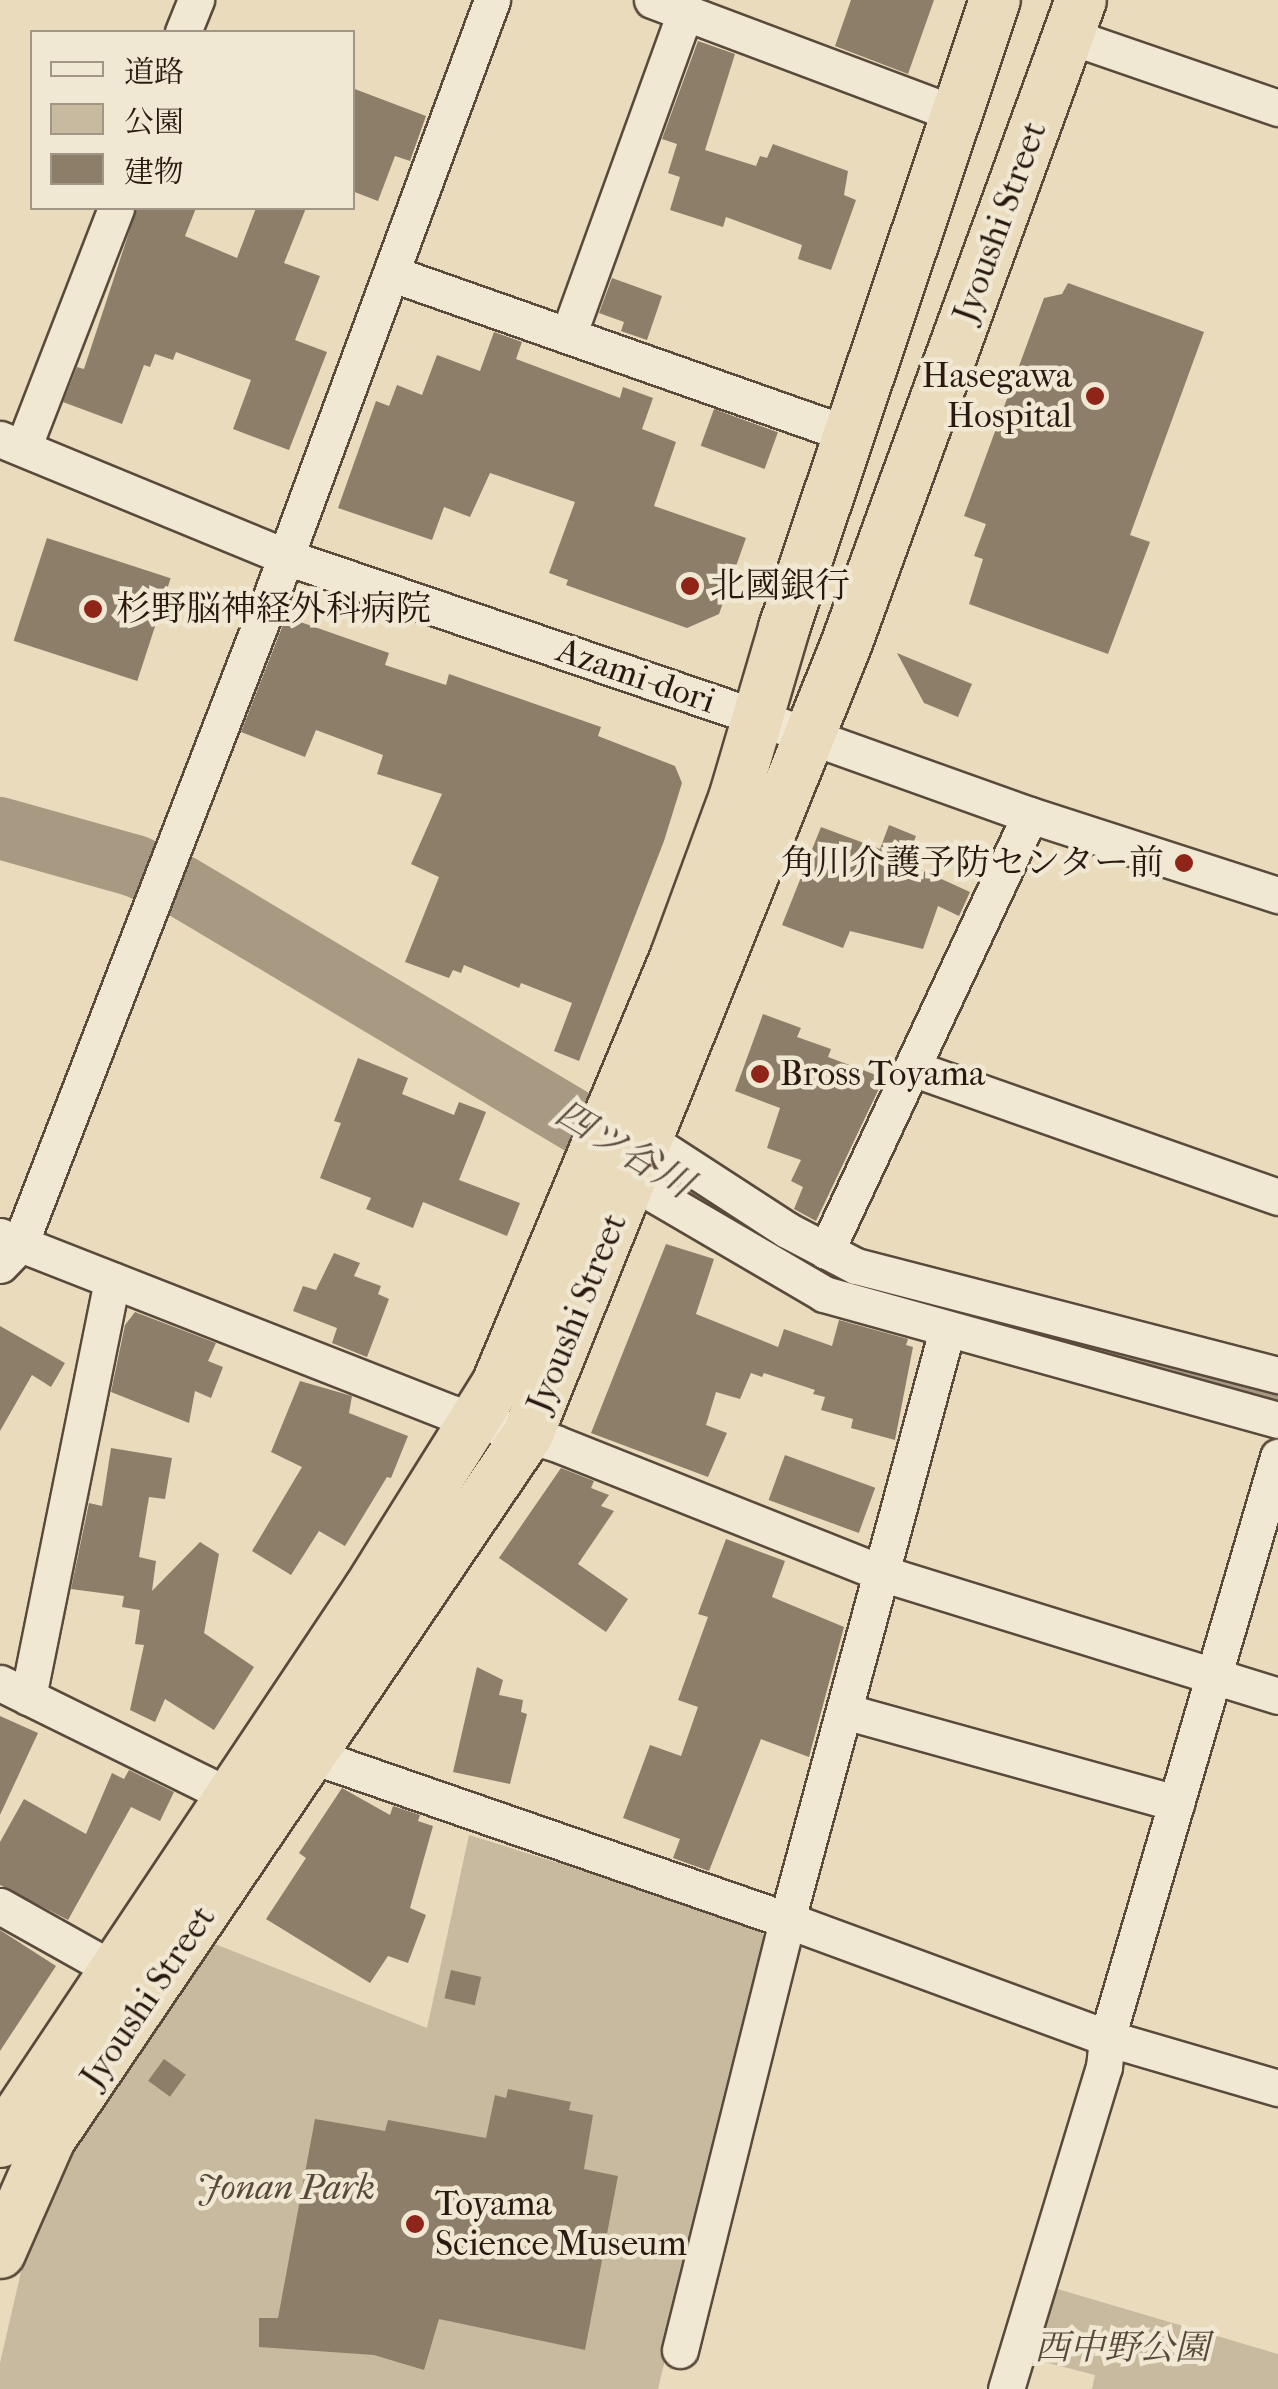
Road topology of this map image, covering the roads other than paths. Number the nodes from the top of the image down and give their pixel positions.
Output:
1 (196, 0) edge
2 (492, 0) edge
3 (995, 0) edge
4 (669, 6) edge
5 (1075, 18) edge
6 (184, 30) edge
7 (1278, 108) edge
8 (954, 114) junction
9 (115, 210) edge
10 (392, 274) junction
11 (568, 333) junction
12 (850, 435) junction
13 (11, 444) edge
14 (286, 557) junction
15 (756, 716) junction
16 (808, 736) junction
17 (1030, 816) junction
18 (1278, 895) edge
19 (912, 1068) junction
20 (626, 1153) junction
21 (1278, 1197) edge
22 (7, 1248) edge
23 (826, 1251) junction
24 (112, 1280) junction
25 (947, 1330) junction
26 (1278, 1375) edge
27 (478, 1420) junction
28 (1278, 1420) edge
29 (528, 1434) junction
30 (1278, 1457) edge
31 (881, 1573) junction
32 (1214, 1676) junction
33 (14, 1690) edge
34 (1278, 1696) edge
35 (844, 1711) junction
36 (313, 1756) junction
37 (232, 1797) junction
38 (1176, 1803) junction
39 (0, 1906) edge
40 (787, 1920) junction
41 (116, 1971) junction
42 (1107, 2038) junction
43 (1278, 2088) edge
44 (8, 2113) edge
45 (0, 2252) edge
46 (680, 2350) dead end
47 (1006, 2389) edge

1 - 6 street
2 - 10 street
3 - 8 highway, Jyoushi Street
4 - 8 street
4 - 11 street
5 - 7 street
5 - 16 highway, Jyoushi Street
8 - 12 highway, Jyoushi Street
9 - 13 street
10 - 11 street
10 - 14 street
11 - 12 street
12 - 15 highway, Jyoushi Street
13 - 14 street, Azami-dori
14 - 15 street, Azami-dori
14 - 22 street
15 - 16 street, Azami-dori
15 - 20 highway, Jyoushi Street
16 - 17 street, Azami-dori
16 - 20 highway, Jyoushi Street
17 - 18 street, Azami-dori
17 - 19 street
19 - 21 street
19 - 23 street
20 - 23 street
20 - 25 street
20 - 27 highway, Jyoushi Street
20 - 29 highway, Jyoushi Street
22 - 24 street
23 - 26 street
24 - 27 street
24 - 33 street
25 - 28 street
25 - 31 street
27 - 29 street
27 - 37 highway, Jyoushi Street
29 - 31 street
29 - 36 highway, Jyoushi Street
30 - 32 street
31 - 32 street
31 - 35 street
32 - 34 street
32 - 38 street
33 - 37 street
35 - 38 street
35 - 40 street
36 - 40 street
36 - 45 highway, Jyoushi Street
37 - 41 highway, Jyoushi Street
38 - 42 street
39 - 41 street
40 - 42 street
40 - 46 street
41 - 44 highway, Jyoushi Street
42 - 43 street
42 - 47 street

